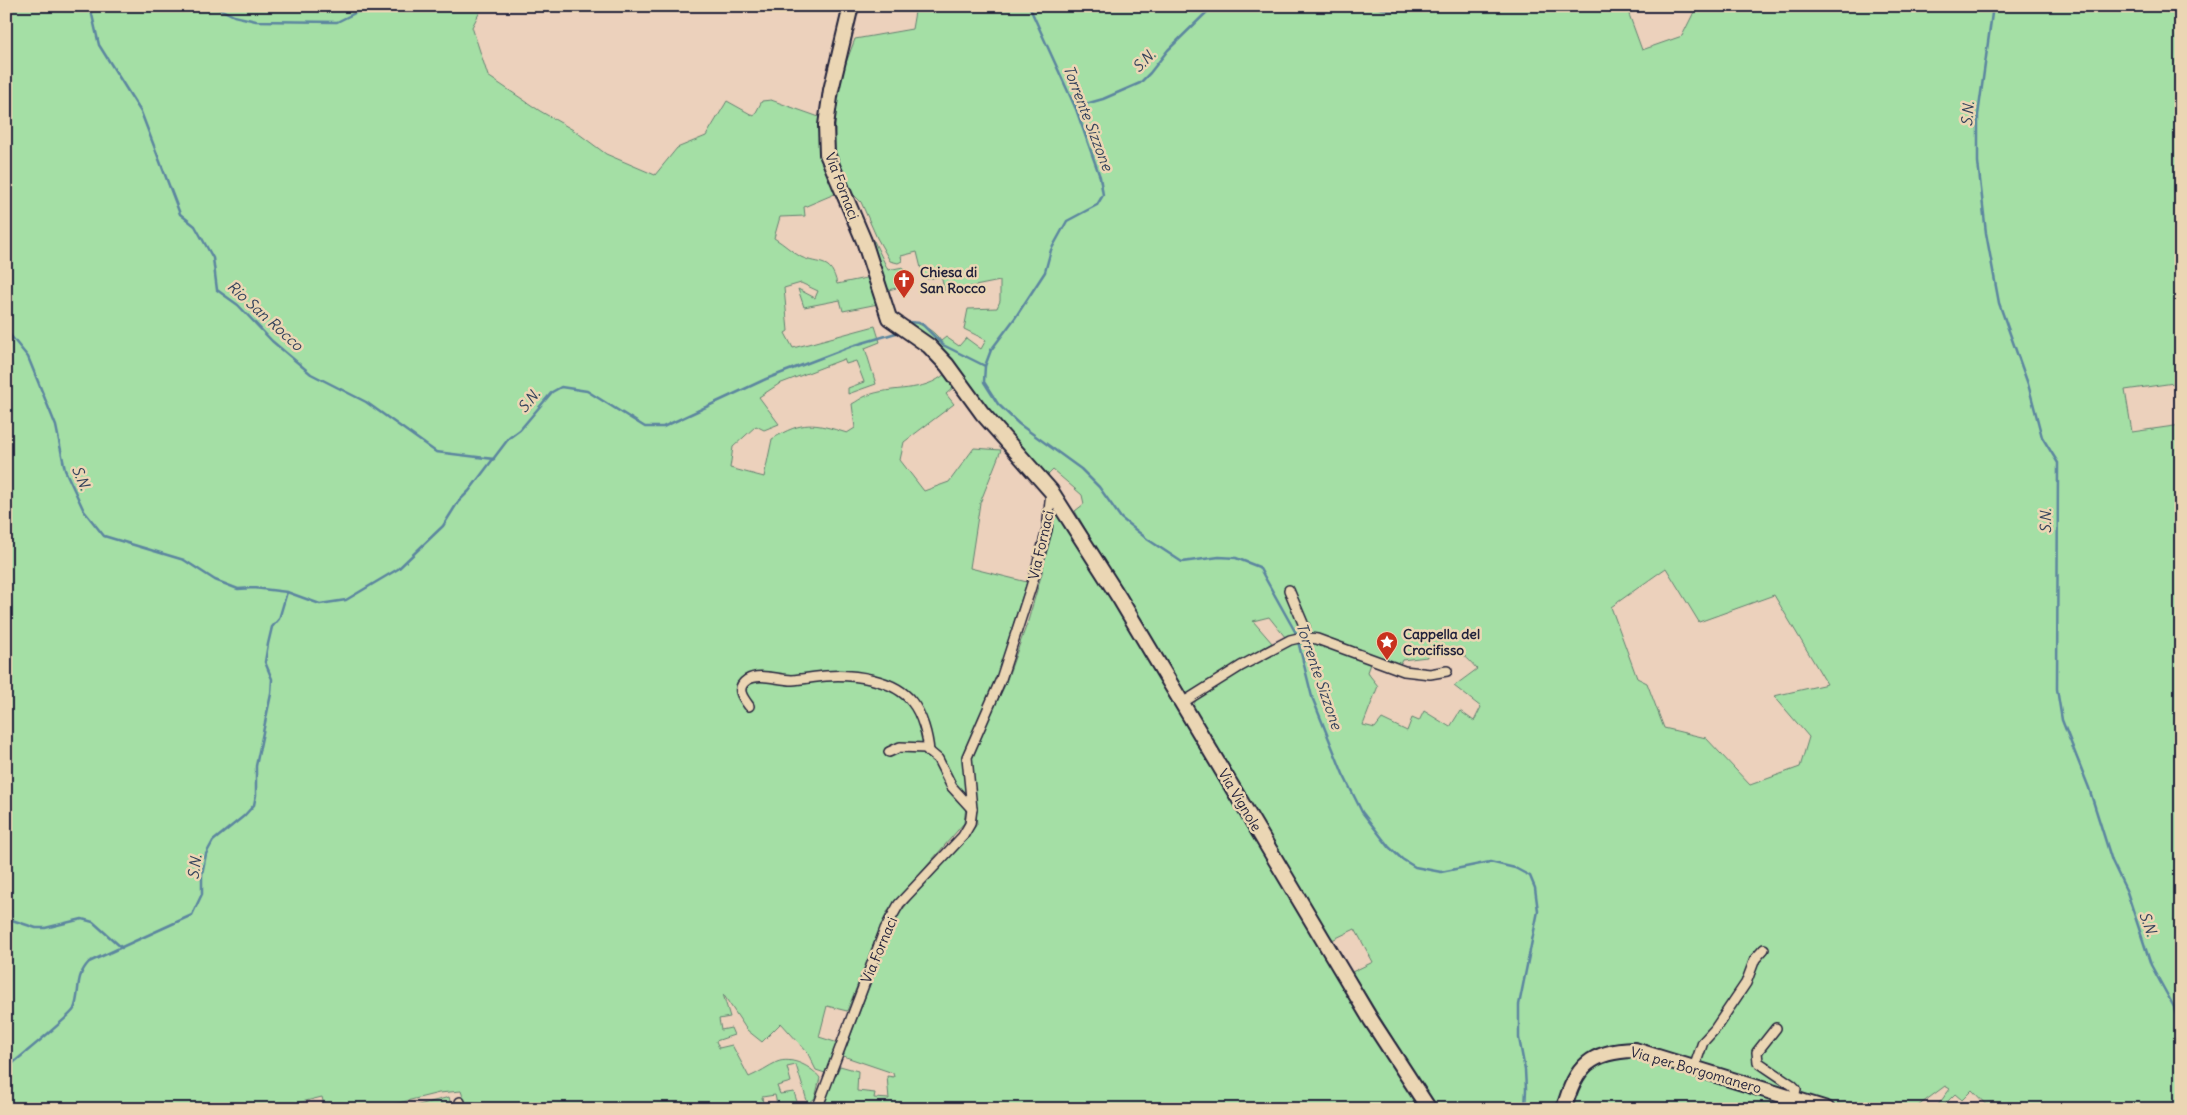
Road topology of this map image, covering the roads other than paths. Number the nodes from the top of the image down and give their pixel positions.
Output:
1 (851, 6) edge
2 (1052, 491) junction
3 (1289, 590) dead end
4 (1304, 637) junction
5 (1447, 671) dead end
6 (1182, 703) junction
7 (749, 706) dead end
8 (890, 752) dead end
9 (929, 752) junction
10 (972, 809) junction
11 (1764, 949) dead end
12 (1776, 1028) dead end
13 (1694, 1068) junction
14 (1794, 1098) junction
15 (817, 1109) edge
16 (1429, 1109) edge
17 (1564, 1109) edge
18 (1827, 1109) edge

1 - 2 street, Via Fornaci
2 - 6 street, Via Vignole
2 - 10 street, Via Fornaci
3 - 4 street
4 - 5 street
4 - 6 street
6 - 16 street, Via Vignole
7 - 9 street
8 - 9 street
9 - 10 street
10 - 15 street, Via Fornaci
11 - 13 street
12 - 14 street
13 - 14 street, Via per Borgomanero
13 - 17 street, Via per Borgomanero
14 - 18 street, Via per Borgomanero

